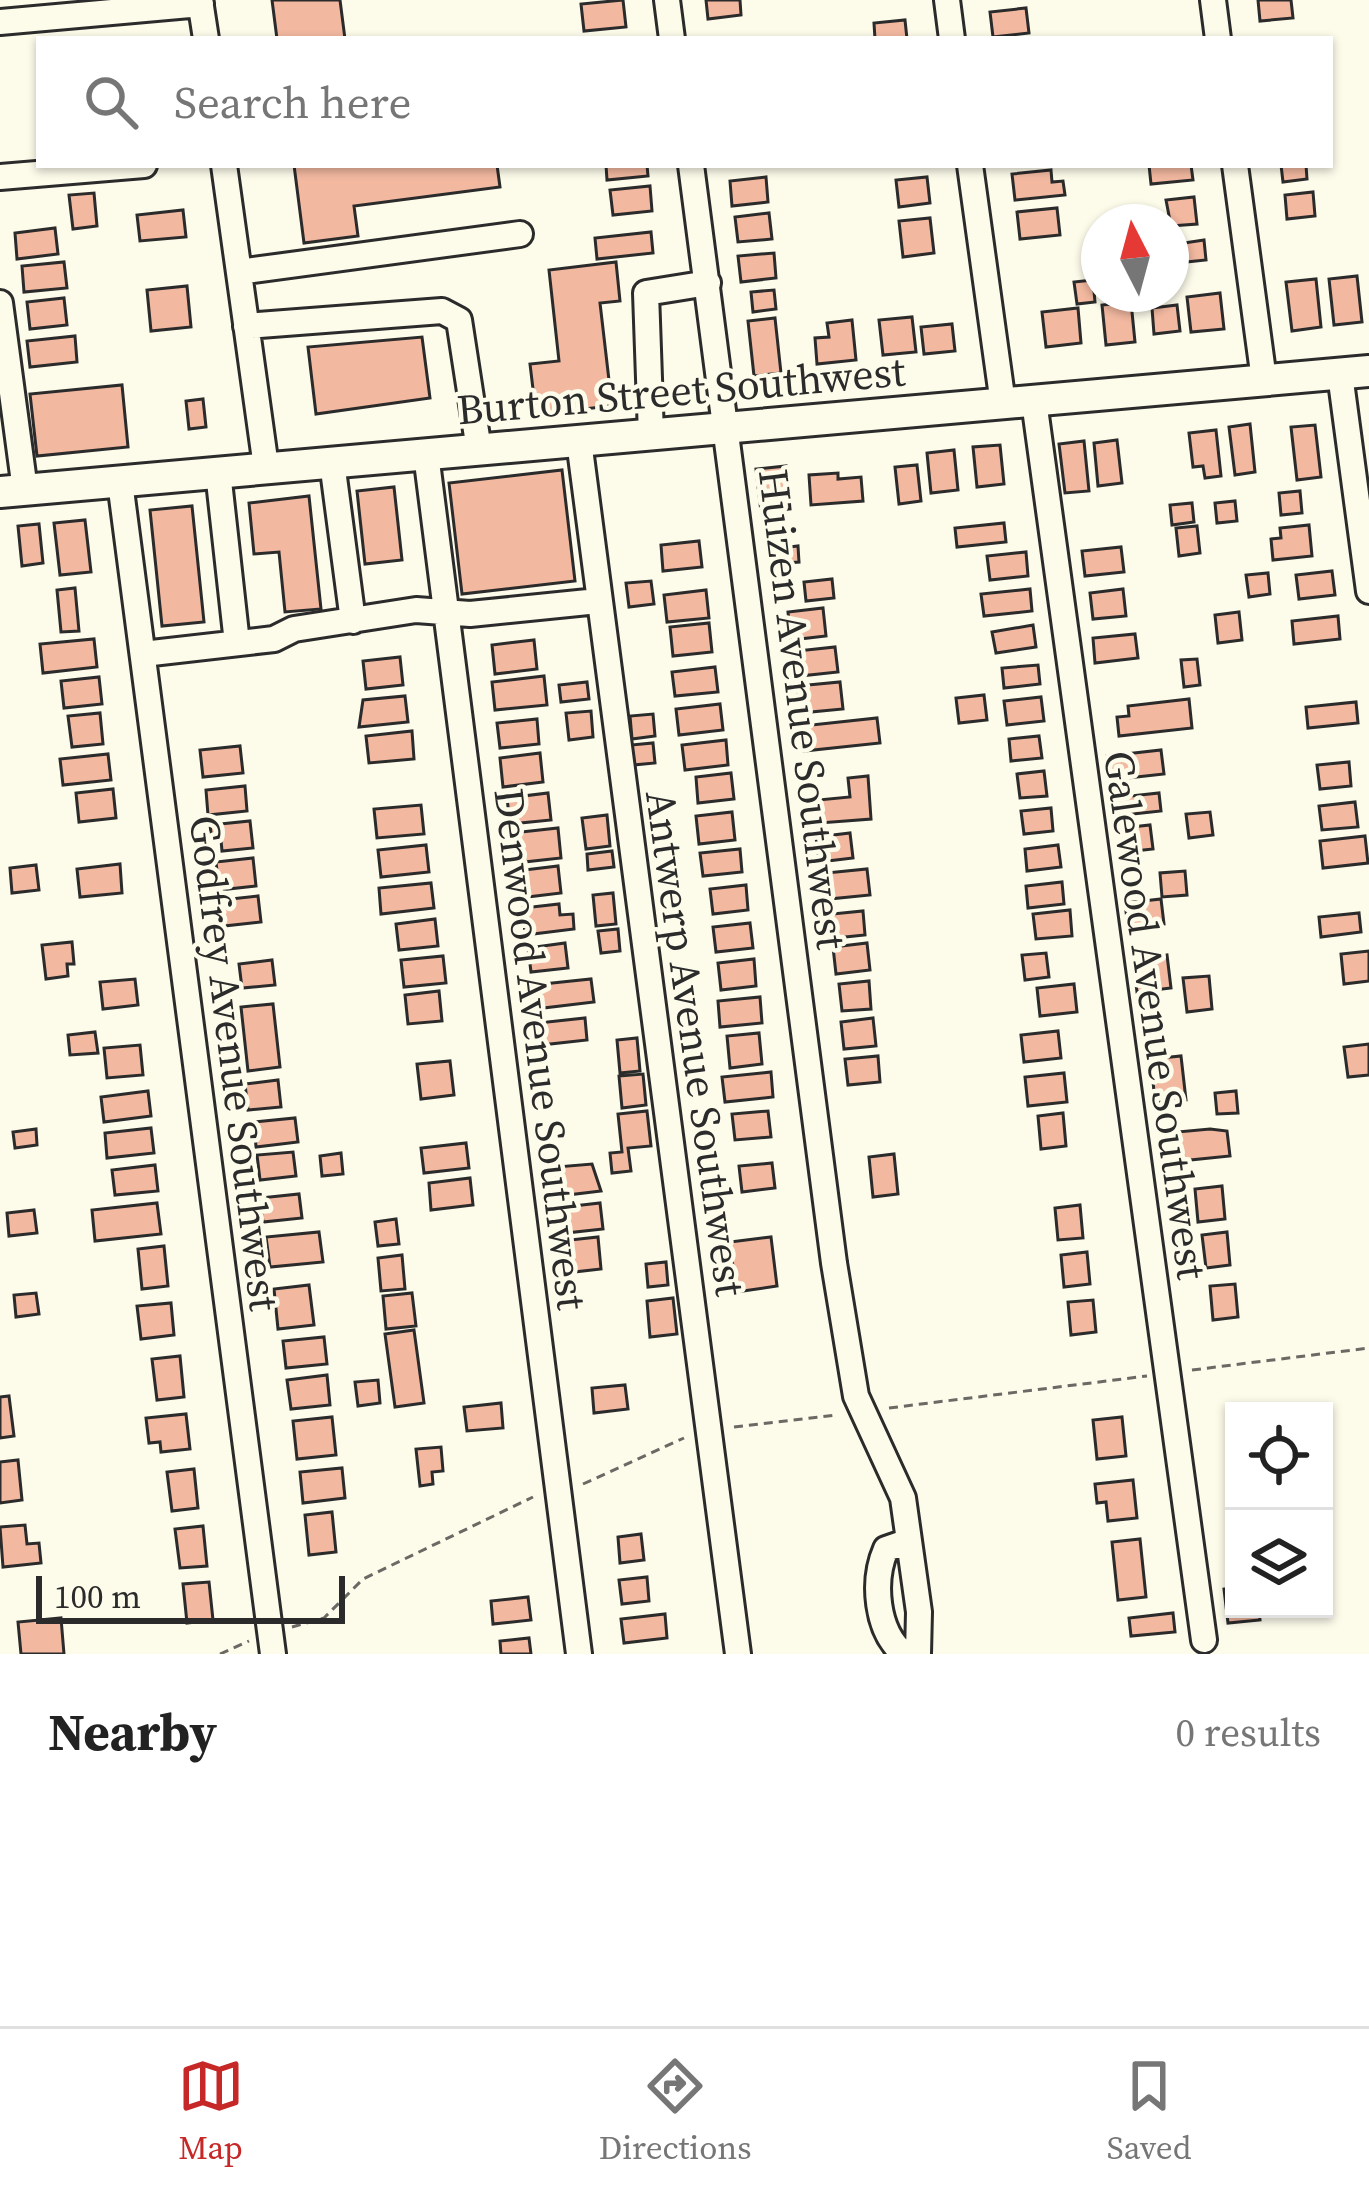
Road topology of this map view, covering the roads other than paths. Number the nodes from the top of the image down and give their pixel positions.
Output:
1 (667, 0) edge
2 (947, 0) edge
3 (1213, 0) edge
4 (201, 2) edge
5 (0, 22) edge
6 (206, 36) edge
7 (673, 36) edge
8 (952, 36) edge
9 (1218, 36) edge
10 (108, 168) edge
11 (224, 168) edge
12 (691, 168) edge
13 (971, 168) edge
14 (1235, 168) edge
15 (0, 177) edge
16 (520, 234) dead end
17 (239, 272) junction
18 (708, 283) junction
19 (0, 303) edge
20 (246, 326) junction
21 (1355, 372) edge
22 (1264, 380) junction
23 (1019, 402) junction
24 (728, 428) junction
25 (651, 435) junction
26 (579, 441) junction
27 (479, 450) junction
28 (426, 454) junction
29 (332, 462) junction
30 (266, 467) junction
31 (218, 472) junction
32 (120, 482) junction
33 (12, 491) edge
34 (1369, 591) edge
35 (598, 601) junction
36 (445, 610) junction
37 (353, 621) junction
38 (237, 643) junction
39 (143, 653) junction
40 (909, 1541) junction
41 (1204, 1640) dead end
42 (264, 1646) edge
43 (579, 1654) edge
44 (738, 1654) edge
45 (904, 1654) edge
46 (918, 1654) edge

1 - 7 street
2 - 8 street
3 - 9 street
4 - 5 street
4 - 6 street
10 - 15 street
11 - 17 street
12 - 18 street, Huizen Avenue Southwest
13 - 23 street, Galewood Avenue Southwest
14 - 22 street
16 - 17 street
17 - 20 street
18 - 24 street, Huizen Avenue Southwest
18 - 25 street
19 - 33 street
20 - 27 street
20 - 30 street
21 - 22 main road, Burton Street Southwest
21 - 34 street
22 - 23 main road, Burton Street Southwest
23 - 24 main road, Burton Street Southwest
23 - 41 street, Galewood Avenue Southwest
24 - 25 main road, Burton Street Southwest
24 - 40 street, Huizen Avenue Southwest
25 - 26 main road, Burton Street Southwest
26 - 27 main road, Burton Street Southwest
26 - 35 street, Antwerp Avenue Southwest
27 - 28 main road, Burton Street Southwest
28 - 29 main road, Burton Street Southwest
28 - 36 street, Denwood Avenue Southwest
29 - 30 main road, Burton Street Southwest
29 - 37 street
30 - 31 main road, Burton Street Southwest
31 - 32 main road, Burton Street Southwest
31 - 38 street
32 - 33 main road, Burton Street Southwest
32 - 39 street, Godfrey Avenue Southwest
35 - 36 street
35 - 44 street, Antwerp Avenue Southwest
36 - 37 street
36 - 43 street, Denwood Avenue Southwest
37 - 38 street
38 - 39 street
39 - 42 street, Godfrey Avenue Southwest
40 - 45 street
40 - 46 street, Huizen Avenue Southwest

